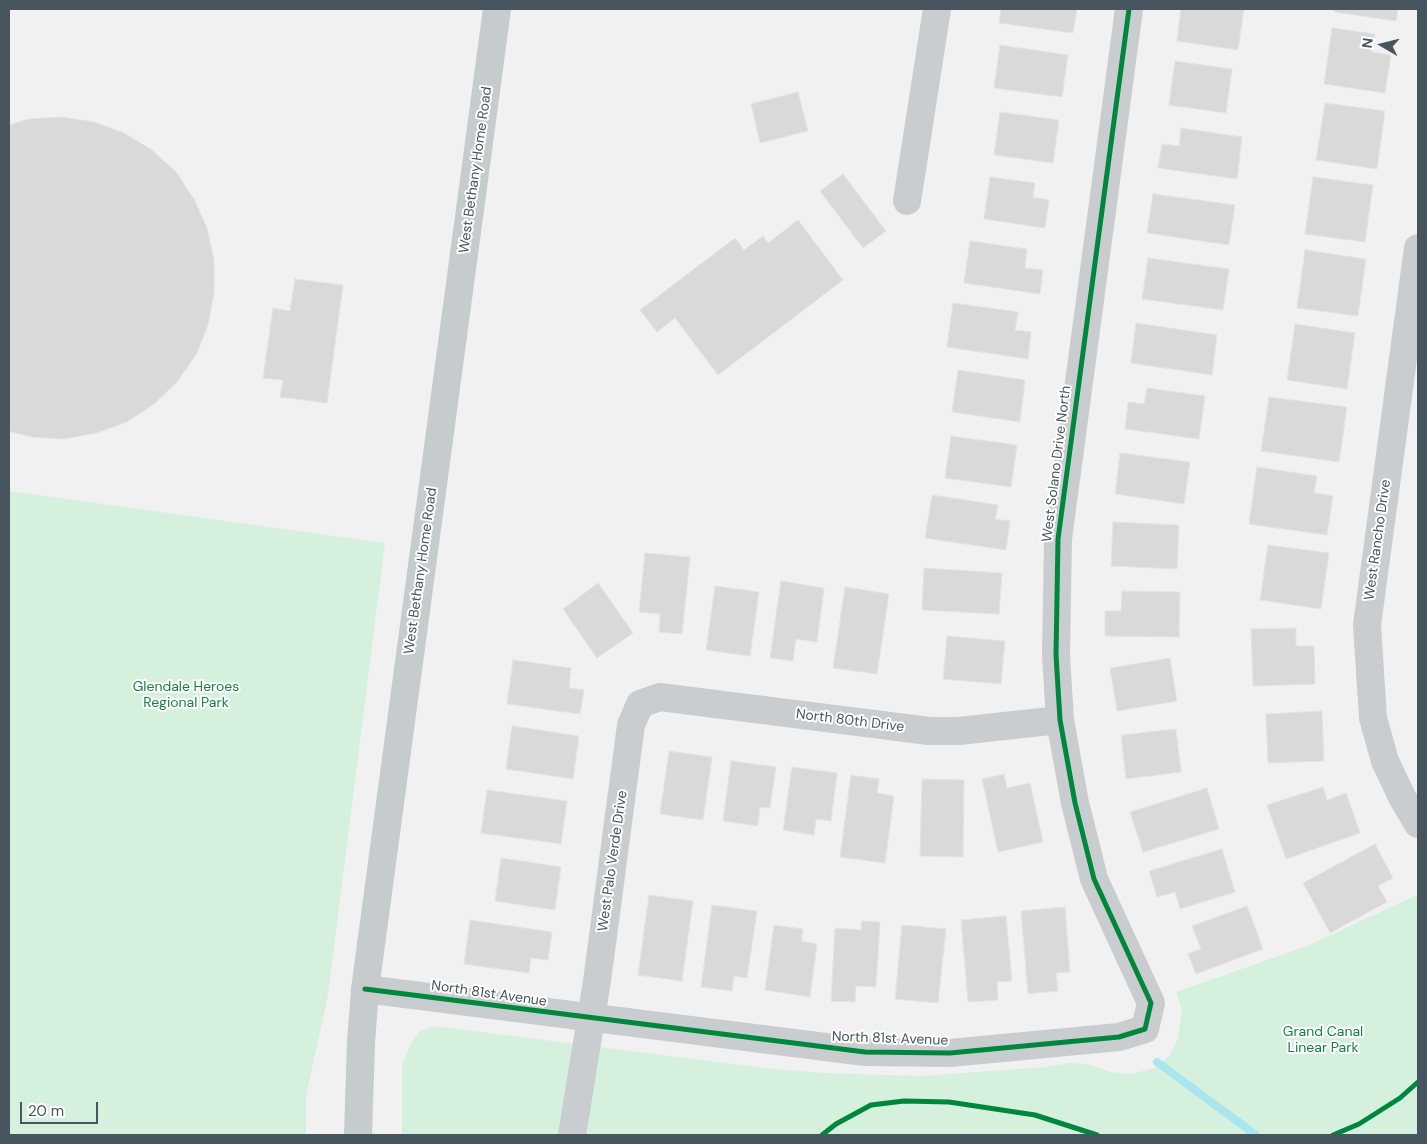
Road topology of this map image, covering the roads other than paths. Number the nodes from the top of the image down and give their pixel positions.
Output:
1 (497, 9) edge
2 (937, 9) edge
3 (1129, 9) edge
4 (907, 201) dead end
5 (1418, 248) edge
6 (1408, 396) edge
7 (640, 704) joint
8 (1060, 720) junction
9 (1418, 824) edge
10 (365, 989) junction
11 (591, 1019) junction
12 (1145, 1029) joint
13 (358, 1135) edge
14 (572, 1135) edge

1 - 10 main road, West Bethany Home Road
2 - 4 street
3 - 8 street, West Solano Drive North
5 - 6 street, West Rancho Drive
6 - 9 street, West Rancho Drive
7 - 8 street, North 80th Drive
7 - 11 street, West Palo Verde Drive
8 - 12 street, West Solano Drive North
10 - 11 street, North 81st Avenue
10 - 13 main road, West Bethany Home Road
11 - 12 street, North 81st Avenue
11 - 14 street, West Palo Verde Drive

